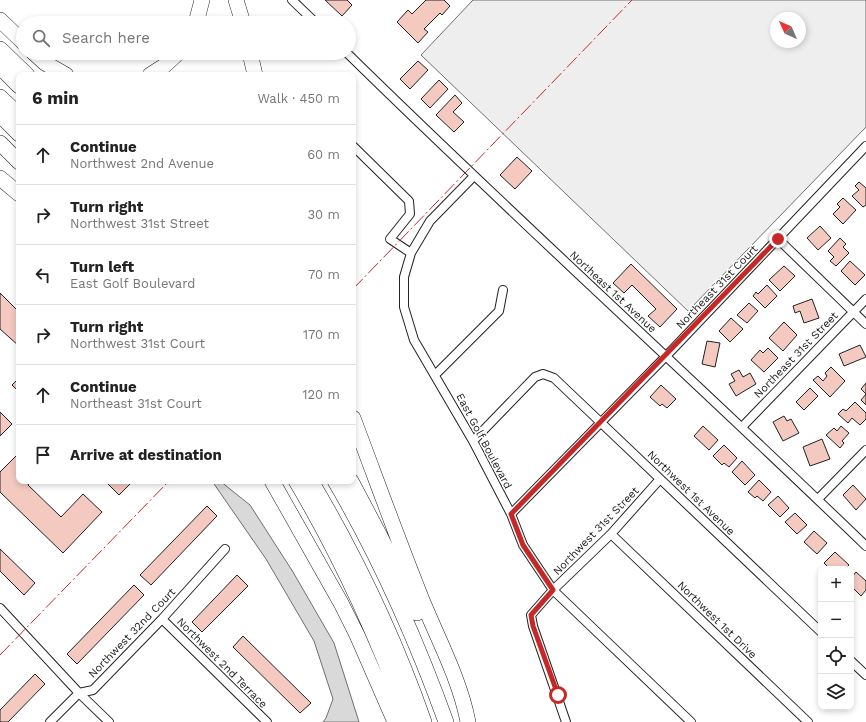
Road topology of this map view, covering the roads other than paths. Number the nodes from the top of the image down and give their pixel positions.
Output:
1 (202, 0) edge
2 (236, 0) edge
3 (292, 0) edge
4 (198, 16) edge
5 (241, 16) edge
6 (309, 16) edge
7 (0, 20) edge
8 (16, 35) edge
9 (0, 49) edge
10 (42, 60) edge
11 (170, 60) edge
12 (252, 60) edge
13 (354, 60) edge
14 (0, 67) edge
15 (24, 72) edge
16 (61, 72) edge
17 (155, 72) edge
18 (254, 72) edge
19 (16, 83) edge
20 (0, 97) edge
21 (16, 112) edge
22 (0, 115) edge
23 (16, 131) edge
24 (0, 143) edge
25 (866, 146) edge
26 (356, 149) edge
27 (16, 159) edge
28 (474, 176) junction
29 (0, 178) edge
30 (16, 191) edge
31 (778, 239) junction
32 (411, 253) junction
33 (503, 290) dead end
34 (866, 299) edge
35 (853, 312) junction
36 (866, 324) edge
37 (666, 356) junction
38 (436, 374) junction
39 (601, 422) junction
40 (356, 426) edge
41 (742, 427) junction
42 (473, 442) junction
43 (866, 450) edge
44 (660, 479) junction
45 (274, 484) edge
46 (298, 484) edge
47 (313, 484) edge
48 (337, 484) edge
49 (353, 484) edge
50 (818, 499) junction
51 (511, 514) junction
52 (611, 534) junction
53 (866, 546) edge
54 (225, 549) dead end
55 (553, 590) junction
56 (0, 608) edge
57 (162, 619) junction
58 (818, 629) edge
59 (854, 664) edge
60 (866, 675) edge
61 (79, 693) junction
62 (50, 722) edge
63 (109, 722) edge
64 (267, 722) edge
65 (396, 722) edge
66 (408, 722) edge
67 (424, 722) edge
68 (446, 722) edge
69 (460, 722) edge
70 (468, 722) edge
71 (566, 722) edge
72 (691, 722) edge
73 (808, 722) edge

1 - 4 highway
2 - 5 highway
3 - 6 street
7 - 8 highway
9 - 15 highway
10 - 16 highway
11 - 17 highway
12 - 18 highway
13 - 28 street, Northeast 1st Avenue
14 - 19 highway
20 - 21 highway
22 - 23 highway
24 - 27 highway
25 - 31 street, Northeast 31st Court
26 - 32 street
28 - 32 street, East Golf Boulevard
28 - 37 street, Northeast 1st Avenue
29 - 30 highway
31 - 35 street
31 - 37 street, Northeast 31st Court
32 - 38 street, East Golf Boulevard
33 - 38 street
34 - 35 street, Northeast 31st Street
35 - 36 street
35 - 41 street, Northeast 31st Street
37 - 39 street, Northeast 31st Court
37 - 41 street, Northeast 1st Avenue
38 - 42 street, East Golf Boulevard
39 - 42 street, Northwest 1st Avenue
39 - 44 street, Northwest 1st Avenue
39 - 51 street, Northeast 31st Court
40 - 70 highway
41 - 50 street, Northeast 1st Avenue
42 - 51 street, East Golf Boulevard
43 - 50 street
44 - 52 street, Northwest 31st Street
44 - 58 street, Northwest 1st Avenue
45 - 65 highway
46 - 66 highway
47 - 67 highway
48 - 68 highway
49 - 69 highway
50 - 53 street, Northeast 1st Avenue
51 - 55 street, East Golf Boulevard
52 - 55 street, Northwest 31st Street
52 - 73 street, Northwest 1st Drive
54 - 57 street, Northwest 32nd Court
55 - 71 street, Northwest 31st Street
55 - 72 street, East Golf Boulevard
56 - 61 street
57 - 61 street, Northwest 32nd Court
57 - 64 street, Northwest 2nd Terrace
59 - 60 street
61 - 62 street, Northwest 32nd Court
61 - 63 street

